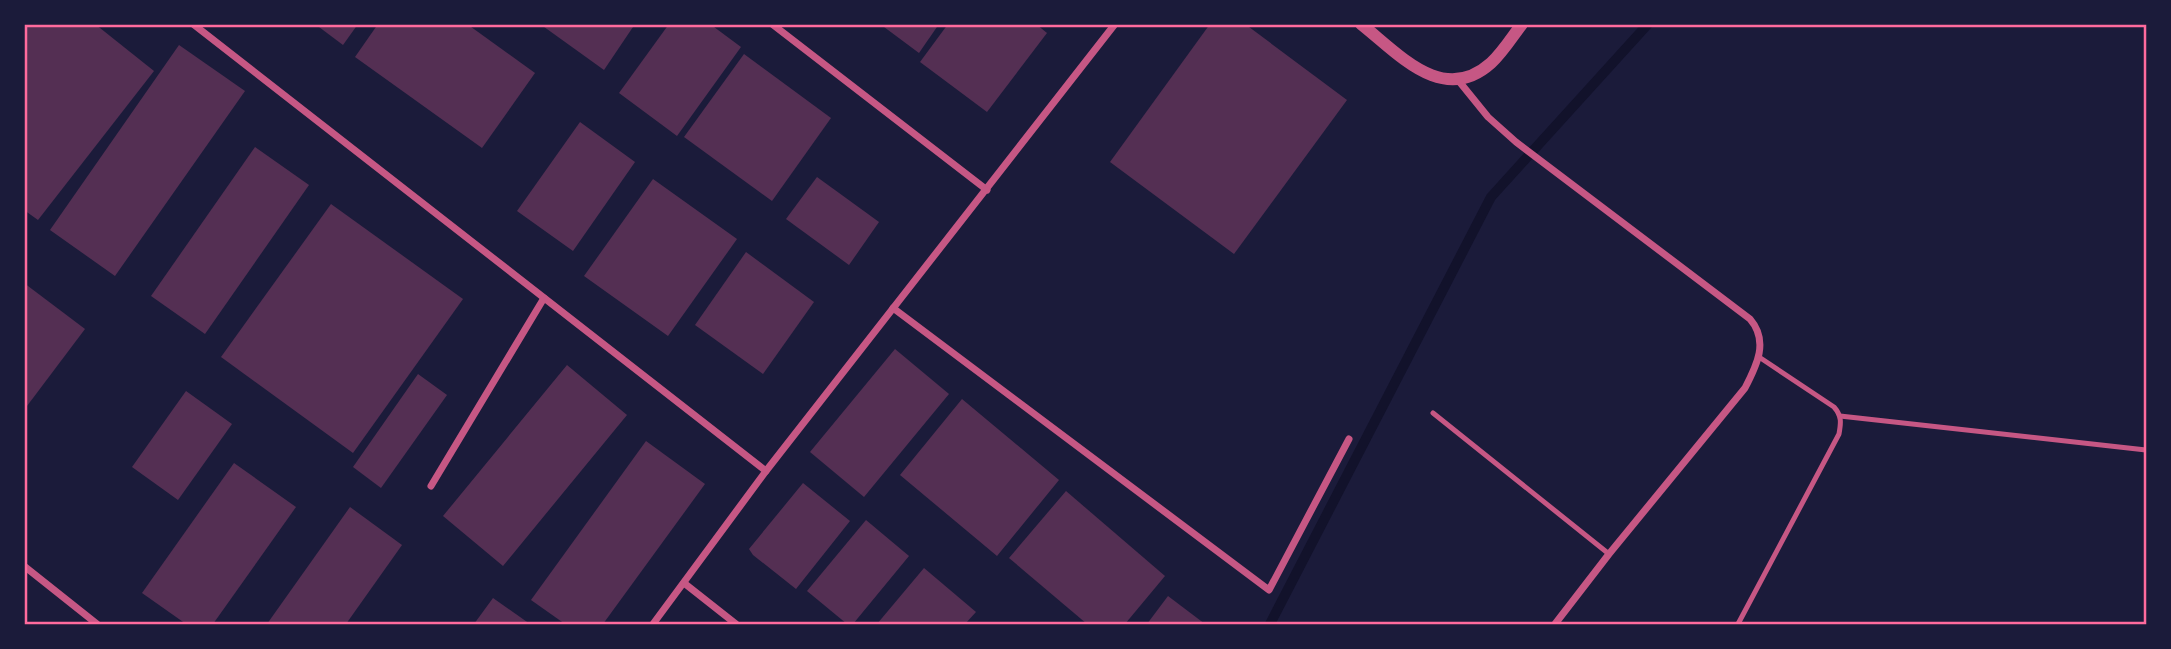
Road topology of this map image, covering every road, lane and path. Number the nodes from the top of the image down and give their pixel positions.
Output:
1 (193, 24) edge
2 (772, 24) edge
3 (1115, 24) edge
4 (1361, 24) edge
5 (1522, 24) edge
6 (1458, 80) junction
7 (987, 190) junction
8 (544, 298) junction
9 (893, 308) junction
10 (1759, 357) junction
11 (1433, 413) dead end
12 (1840, 416) junction
13 (1349, 439) dead end
14 (2147, 450) edge
15 (766, 471) junction
16 (431, 486) dead end
17 (1609, 554) junction
18 (24, 566) edge
19 (684, 583) junction
20 (97, 625) edge
21 (653, 625) edge
22 (736, 625) edge
23 (1555, 625) edge
24 (1738, 625) edge

1 - 8 street
2 - 7 street
3 - 7 street
4 - 6 street
5 - 6 street
6 - 10 street
7 - 9 street
8 - 15 street
8 - 16 street
9 - 13 street
9 - 15 street
10 - 12 lane
10 - 17 street
11 - 17 lane
12 - 14 lane
12 - 24 lane
15 - 19 street
17 - 23 street
18 - 20 street
19 - 21 street
19 - 22 street

